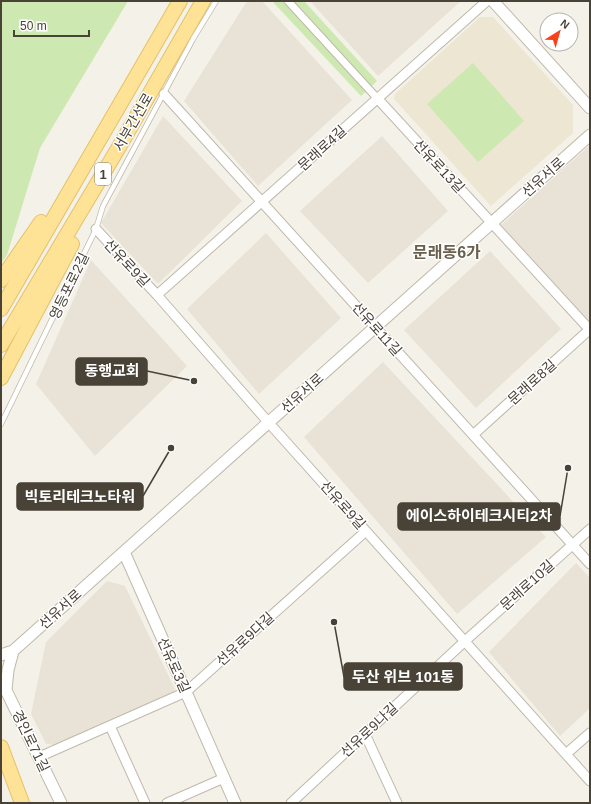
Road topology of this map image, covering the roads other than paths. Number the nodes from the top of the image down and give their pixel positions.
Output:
1 (180, 1) edge
2 (203, 1) edge
3 (216, 1) edge
4 (288, 1) edge
5 (487, 1) edge
6 (493, 1) edge
7 (164, 94) junction
8 (377, 98) junction
9 (590, 108) edge
10 (590, 135) edge
11 (101, 136) junction
12 (119, 146) junction
13 (261, 202) junction
14 (492, 223) junction
15 (96, 229) junction
16 (1, 280) edge
17 (157, 295) junction
18 (1, 309) edge
19 (375, 327) junction
20 (590, 329) edge
21 (1, 345) edge
22 (1, 378) edge
23 (269, 423) junction
24 (1, 424) edge
25 (473, 435) junction
26 (590, 529) edge
27 (366, 531) junction
28 (572, 545) junction
29 (124, 552) junction
30 (590, 564) edge
31 (465, 641) junction
32 (13, 651) junction
33 (1, 654) edge
34 (1, 680) edge
35 (6, 690) junction
36 (186, 692) junction
37 (110, 726) junction
38 (590, 733) edge
39 (365, 734) junction
40 (1, 747) edge
41 (566, 754) junction
42 (39, 757) junction
43 (224, 778) junction
44 (590, 781) edge
45 (22, 803) edge
46 (61, 803) edge
47 (145, 803) edge
48 (167, 803) edge
49 (235, 803) edge
50 (291, 803) edge
51 (397, 803) edge

1 - 11 main road, 서부간선로 / 1
2 - 12 main road, 서부간선로 / 1
3 - 7 lane, 영등포로2길
4 - 8 street, 선유로13길
5 - 8 street, 문래로4길
6 - 9 street
7 - 13 street, 선유로11길
7 - 15 lane, 영등포로2길
8 - 13 street, 문래로4길
8 - 14 street, 선유로13길
10 - 14 street, 선유서로
11 - 16 main road, 1
11 - 18 main road, 서부간선로 / 1
12 - 21 main road, 서부간선로 / 1
12 - 22 main road, 1
13 - 17 street, 문래로4길
13 - 19 street, 선유로11길
14 - 19 street, 선유서로
14 - 20 street, 선유로13길
15 - 17 street, 선유로9길
15 - 24 lane, 영등포로2길
17 - 23 street, 선유로9길
19 - 23 street, 선유서로
19 - 25 street, 선유로11길
20 - 25 street, 문래로8길
23 - 27 street, 선유로9길
23 - 29 street, 선유서로
25 - 28 street, 선유로11길
26 - 28 street, 문래로10길
27 - 31 street, 선유로9길
27 - 36 street, 선유로9다길
28 - 30 street, 선유로11길
28 - 31 street, 문래로10길
29 - 32 street, 선유서로
29 - 36 street, 선유로3길
31 - 39 street, 선유로9나길
31 - 41 street, 선유로9길
32 - 33 street, 선유서로
32 - 35 street
34 - 35 street, 경인로71길
35 - 42 street, 경인로71길
36 - 37 street, 선유로9다길
36 - 43 street, 선유로3길
37 - 42 street, 선유로9다길
37 - 47 street
38 - 41 street
39 - 50 street, 선유로9나길
39 - 51 street
40 - 45 main road
41 - 44 street, 선유로9길
42 - 46 street, 경인로71길
43 - 48 street
43 - 49 street, 선유로3길

